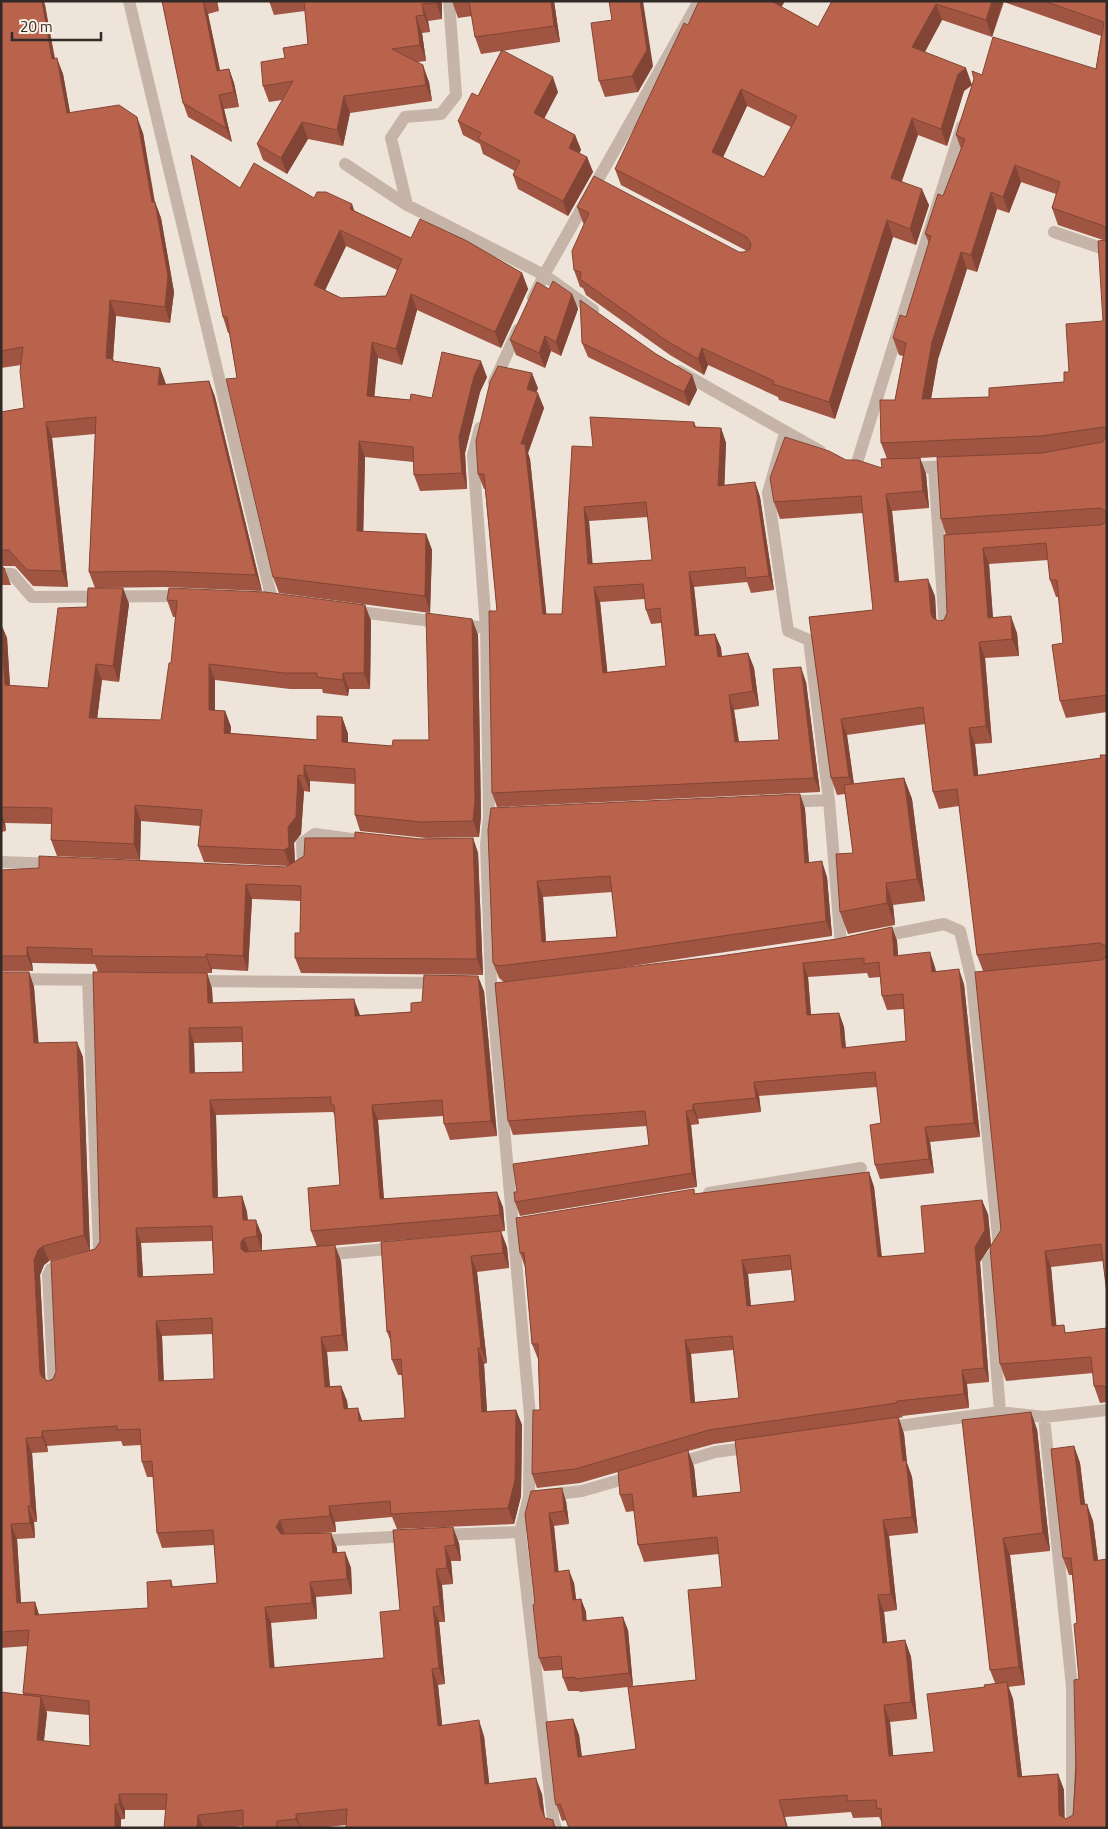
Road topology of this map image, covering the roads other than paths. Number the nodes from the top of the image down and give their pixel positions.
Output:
1 (129, 1) edge
2 (449, 1) edge
3 (699, 1) edge
4 (967, 110) edge
5 (345, 164) dead end
6 (408, 205) junction
7 (1054, 232) dead end
8 (1107, 250) edge
9 (544, 275) junction
10 (601, 316) edge
11 (666, 362) edge
12 (488, 394) edge
13 (484, 412) edge
14 (785, 433) junction
15 (829, 456) edge
16 (963, 466) edge
17 (934, 467) junction
18 (855, 468) edge
19 (895, 468) edge
20 (968, 542) edge
21 (938, 544) junction
22 (1, 574) edge
23 (194, 596) edge
24 (272, 600) edge
25 (340, 609) edge
26 (486, 628) junction
27 (944, 630) edge
28 (829, 800) junction
29 (770, 803) edge
30 (370, 841) edge
31 (1, 862) edge
32 (69, 864) edge
33 (282, 873) edge
34 (869, 939) edge
35 (841, 944) edge
36 (1, 979) edge
37 (88, 980) junction
38 (118, 980) edge
39 (176, 981) edge
40 (451, 983) edge
41 (486, 983) junction
42 (502, 990) edge
43 (860, 1168) dead end
44 (696, 1195) edge
45 (409, 1247) edge
46 (312, 1256) edge
47 (54, 1388) edge
48 (1107, 1410) edge
49 (1000, 1412) junction
50 (1044, 1417) junction
51 (874, 1430) edge
52 (761, 1446) edge
53 (529, 1496) junction
54 (520, 1532) junction
55 (309, 1541) edge
56 (556, 1828) edge
57 (1072, 1828) edge

1 - 24 street
2 - 6 street
3 - 9 street
4 - 18 street
5 - 6 street
6 - 9 street
7 - 8 street
9 - 10 street
9 - 12 street
11 - 14 street
13 - 26 street
14 - 15 street
14 - 28 street
16 - 17 street
17 - 19 street
17 - 21 street
20 - 21 street
21 - 27 street
22 - 23 street
25 - 26 street
26 - 41 street
28 - 29 street
28 - 35 street
30 - 33 street
31 - 32 street
34 - 49 street
36 - 37 street
37 - 38 street
37 - 47 street
39 - 40 street
41 - 42 street
41 - 53 street
43 - 44 street
45 - 46 street
48 - 50 street
49 - 50 street
49 - 51 street
50 - 57 street
52 - 53 street
53 - 54 street
54 - 55 street
54 - 56 street

